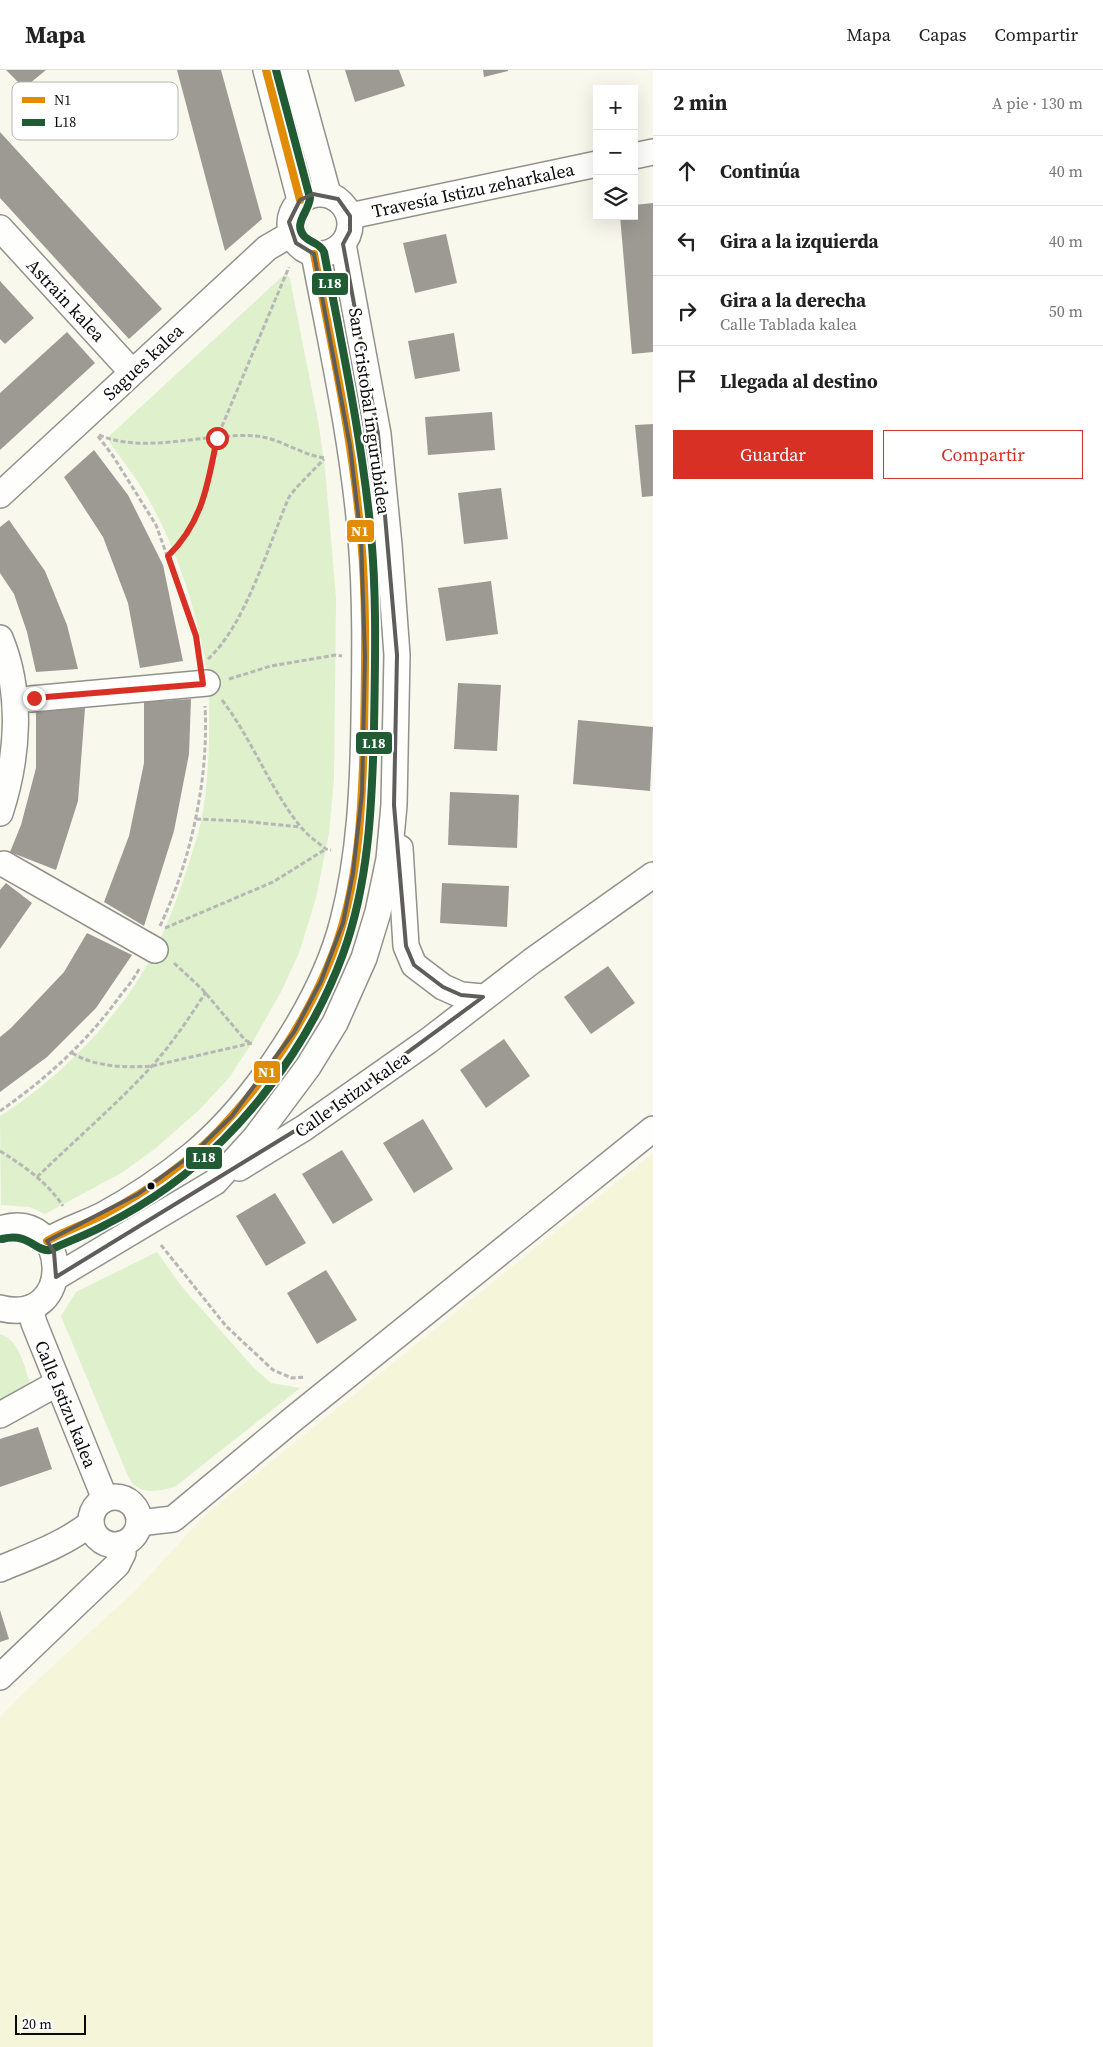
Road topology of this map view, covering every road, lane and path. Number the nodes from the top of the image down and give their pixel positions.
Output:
1 (266, 70) edge
2 (294, 70) edge
3 (653, 152) edge
4 (638, 155) edge
5 (593, 165) edge
6 (328, 194) junction
7 (300, 200) junction
8 (350, 216) junction
9 (0, 228) edge
10 (292, 234) junction
11 (343, 244) junction
12 (314, 254) junction
13 (289, 267) dead end
14 (132, 372) junction
15 (217, 438) junction
16 (0, 495) edge
17 (168, 556) junction
18 (0, 638) edge
19 (345, 656) dead end
20 (205, 683) junction
21 (31, 699) dead end
22 (394, 805) junction
23 (0, 814) edge
24 (196, 819) junction
25 (301, 827) junction
26 (4, 864) dead end
27 (653, 875) edge
28 (152, 948) junction
29 (206, 992) junction
30 (483, 997) junction
31 (72, 1053) junction
32 (152, 1066) junction
33 (0, 1111) edge
34 (653, 1129) edge
35 (0, 1151) edge
36 (37, 1177) junction
37 (215, 1182) junction
38 (66, 1211) dead end
39 (0, 1229) edge
40 (47, 1241) junction
41 (161, 1245) dead end
42 (56, 1278) junction
43 (0, 1308) edge
44 (30, 1308) junction
45 (311, 1377) dead end
46 (58, 1383) junction
47 (0, 1415) edge
48 (104, 1499) junction
49 (91, 1523) junction
50 (139, 1523) junction
51 (122, 1544) junction
52 (0, 1569) edge
53 (0, 1677) edge

1 - 7 street
2 - 6 street
3 - 4 street
5 - 8 street, Travesía Istizu zeharkalea
6 - 7 street
6 - 8 street
7 - 10 street
8 - 11 street
9 - 14 street, Astrain kalea
10 - 12 street
10 - 14 street, Sagues kalea
11 - 12 street
11 - 22 street, San Cristobal ingurubidea
12 - 40 street, San Cristobal ingurubidea
13 - 15 path
14 - 16 street, Sagues kalea
15 - 17 path
15 - 17 path
15 - 17 path
18 - 23 street
19 - 20 path
20 - 21 street
20 - 24 path
20 - 25 path
22 - 30 street
22 - 37 street, San Cristobal ingurubidea
24 - 25 path
24 - 25 path
26 - 28 street
27 - 30 street, Calle Istizu kalea
28 - 29 path
28 - 31 path
29 - 32 path
29 - 32 path
30 - 37 street, Calle Istizu kalea
31 - 32 path
31 - 33 path
32 - 36 path
34 - 50 street
35 - 36 path
36 - 38 path
37 - 42 street, San Cristobal ingurubidea
39 - 40 street
40 - 42 street
41 - 45 path
42 - 44 street
43 - 44 street
44 - 46 street, Calle Istizu kalea
46 - 47 street
46 - 48 street, Calle Istizu kalea
48 - 49 street
48 - 50 street
49 - 51 street
49 - 52 street
50 - 51 street
51 - 53 street

